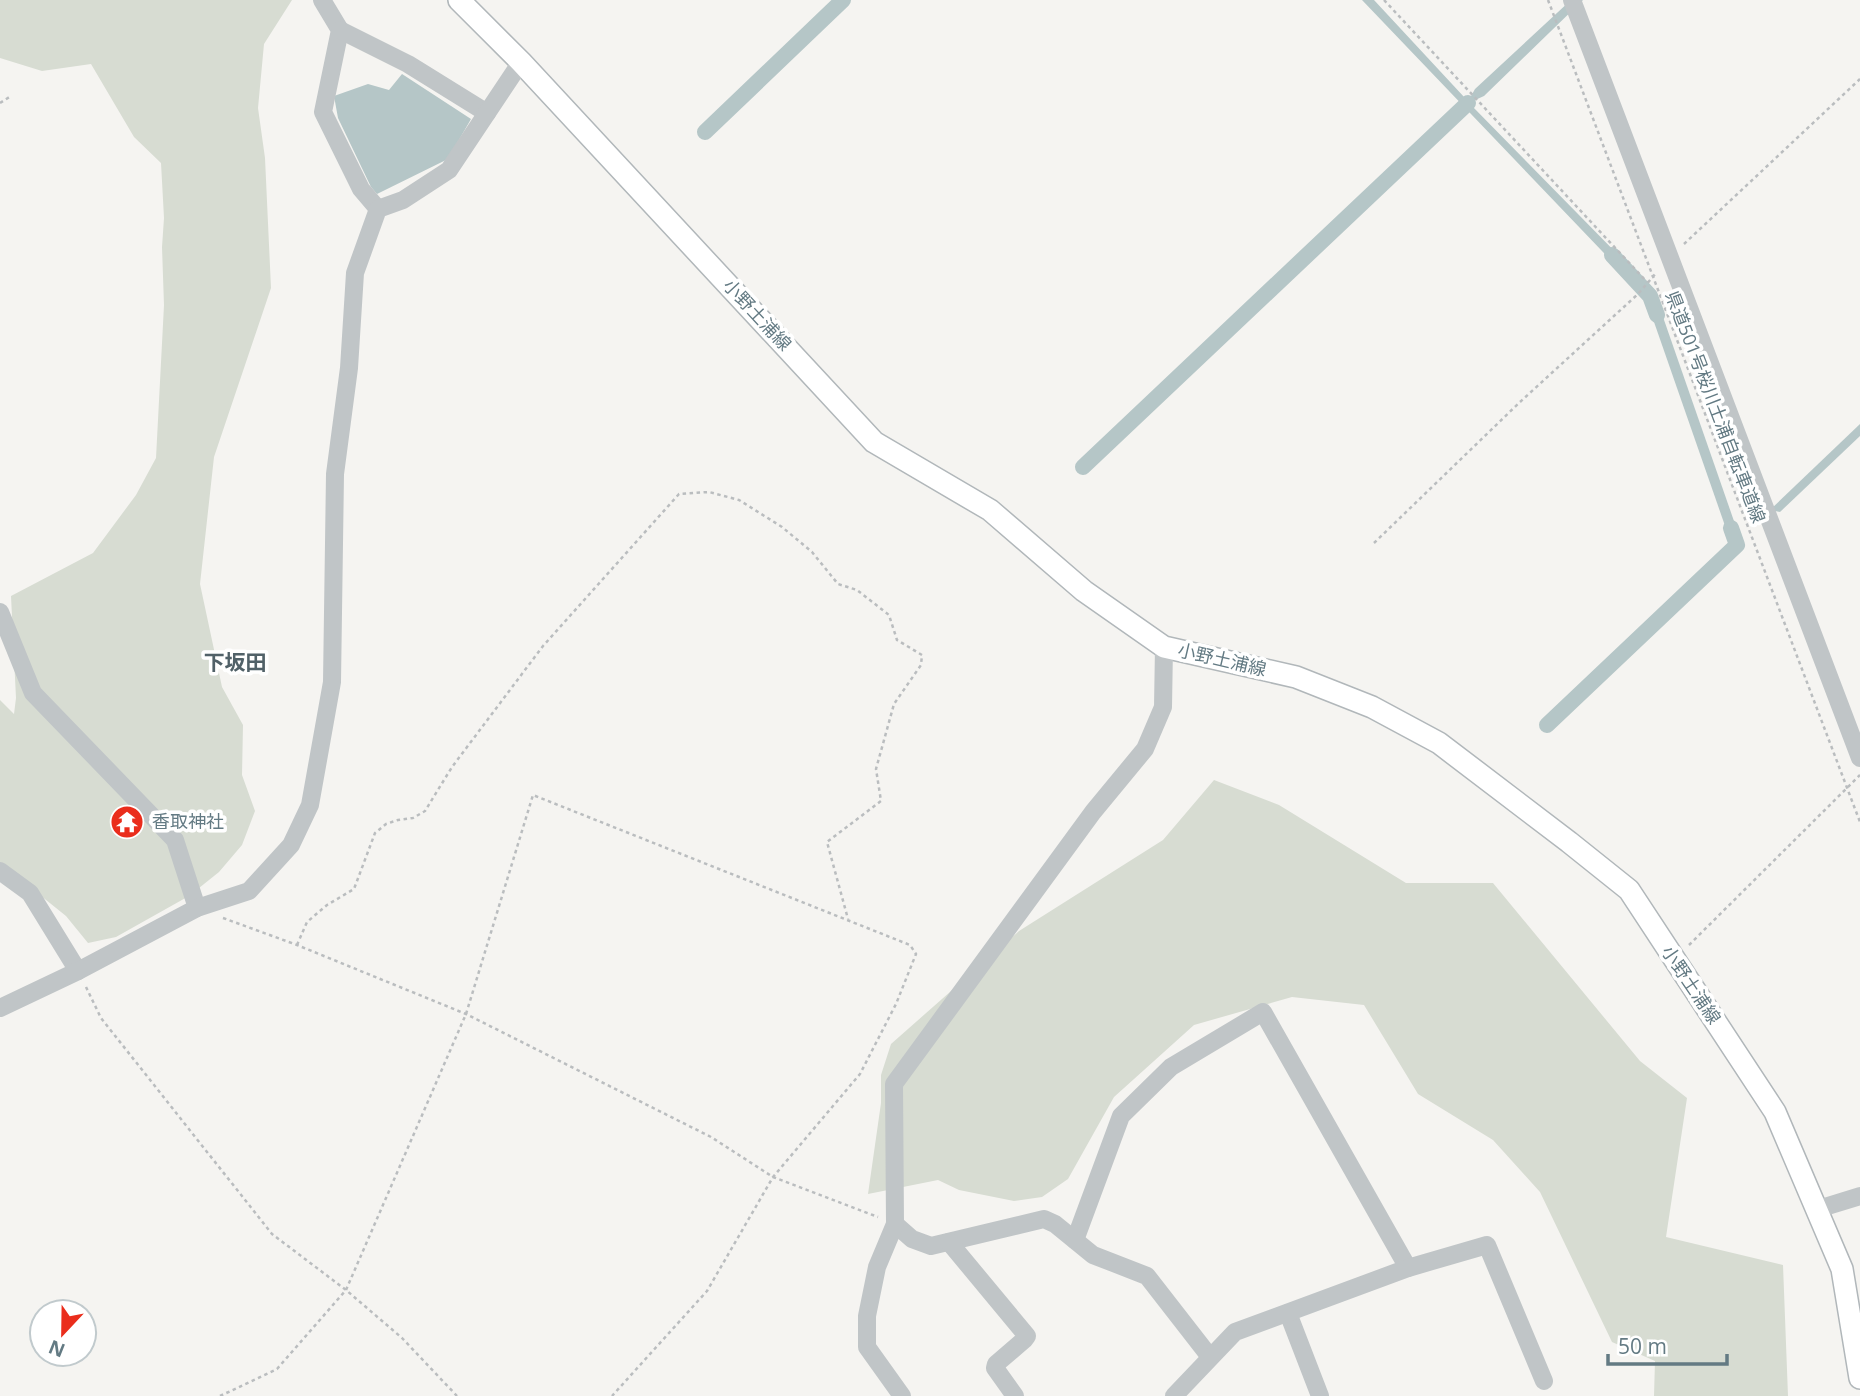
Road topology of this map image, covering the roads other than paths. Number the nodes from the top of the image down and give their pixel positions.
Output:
1 (322, 0) edge
2 (459, 0) edge
3 (1572, 0) edge
4 (340, 30) junction
5 (521, 62) junction
6 (487, 113) junction
7 (378, 209) junction
8 (0, 612) edge
9 (1164, 647) junction
10 (1860, 758) edge
11 (0, 871) edge
12 (197, 908) junction
13 (79, 971) junction
14 (0, 1008) edge
15 (1860, 1196) edge
16 (1818, 1209) junction
17 (895, 1224) junction
18 (1075, 1240) junction
19 (949, 1242) junction
20 (1408, 1268) junction
21 (1288, 1313) junction
22 (1210, 1357) junction
23 (1860, 1378) edge
24 (1544, 1381) dead end
25 (902, 1396) edge
26 (1015, 1396) edge
27 (1174, 1396) edge
28 (1320, 1396) edge

1 - 4 street
2 - 5 main road, 小野土浦線
3 - 10 street
4 - 6 street
4 - 7 street
5 - 6 street
5 - 9 main road, 小野土浦線
6 - 7 street
7 - 12 street
8 - 12 street
9 - 16 main road, 小野土浦線
9 - 17 street
11 - 13 street
12 - 13 street
13 - 14 street
15 - 16 street
16 - 23 main road, 小野土浦線
17 - 19 street
17 - 25 street
18 - 19 street
18 - 20 street
18 - 22 street
19 - 26 street
20 - 21 street
20 - 24 street
21 - 22 street
21 - 28 street
22 - 27 street

